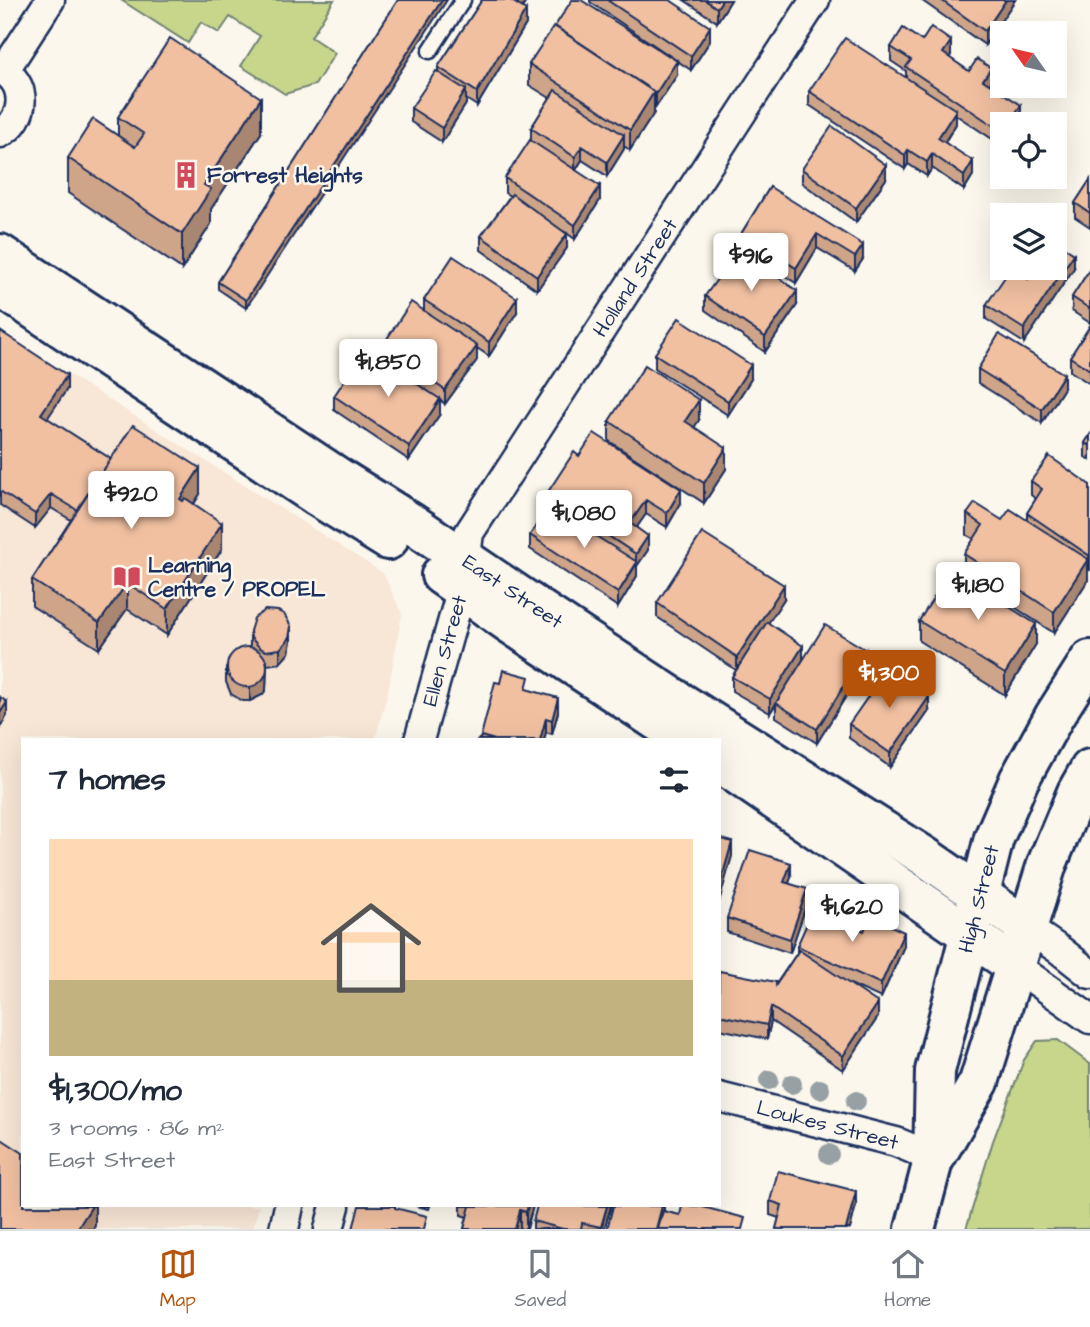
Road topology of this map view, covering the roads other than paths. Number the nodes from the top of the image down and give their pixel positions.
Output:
1 (50, 0) edge
2 (463, 0) edge
3 (815, 0) edge
4 (430, 51) dead end
5 (2, 70) edge
6 (0, 133) edge
7 (0, 254) edge
8 (0, 287) edge
9 (463, 573) junction
10 (1090, 660) edge
11 (420, 738) edge
12 (683, 738) edge
13 (721, 763) edge
14 (1090, 769) edge
15 (979, 895) junction
16 (1026, 927) junction
17 (970, 935) junction
18 (1014, 965) junction
19 (1090, 975) edge
20 (1090, 1019) edge
21 (721, 1098) edge
22 (933, 1161) junction
23 (289, 1207) edge
24 (335, 1207) edge
25 (922, 1226) edge
26 (284, 1229) edge
27 (329, 1229) edge

1 - 5 street
2 - 4 lane
3 - 9 street, Holland Street
5 - 6 street
7 - 9 street, East Street
8 - 9 street, East Street
9 - 11 street, Ellen Street
9 - 12 street, East Street
9 - 15 street, East Street
10 - 15 street, High Street
13 - 17 street
14 - 16 street, High Street
15 - 16 street, East Street
15 - 17 street, High Street
16 - 18 street, High Street
16 - 19 street
17 - 18 street
17 - 22 street, High Street
18 - 20 street
18 - 22 street, High Street
21 - 22 street, Loukes Street
22 - 25 street, High Street
23 - 26 street
24 - 27 street

